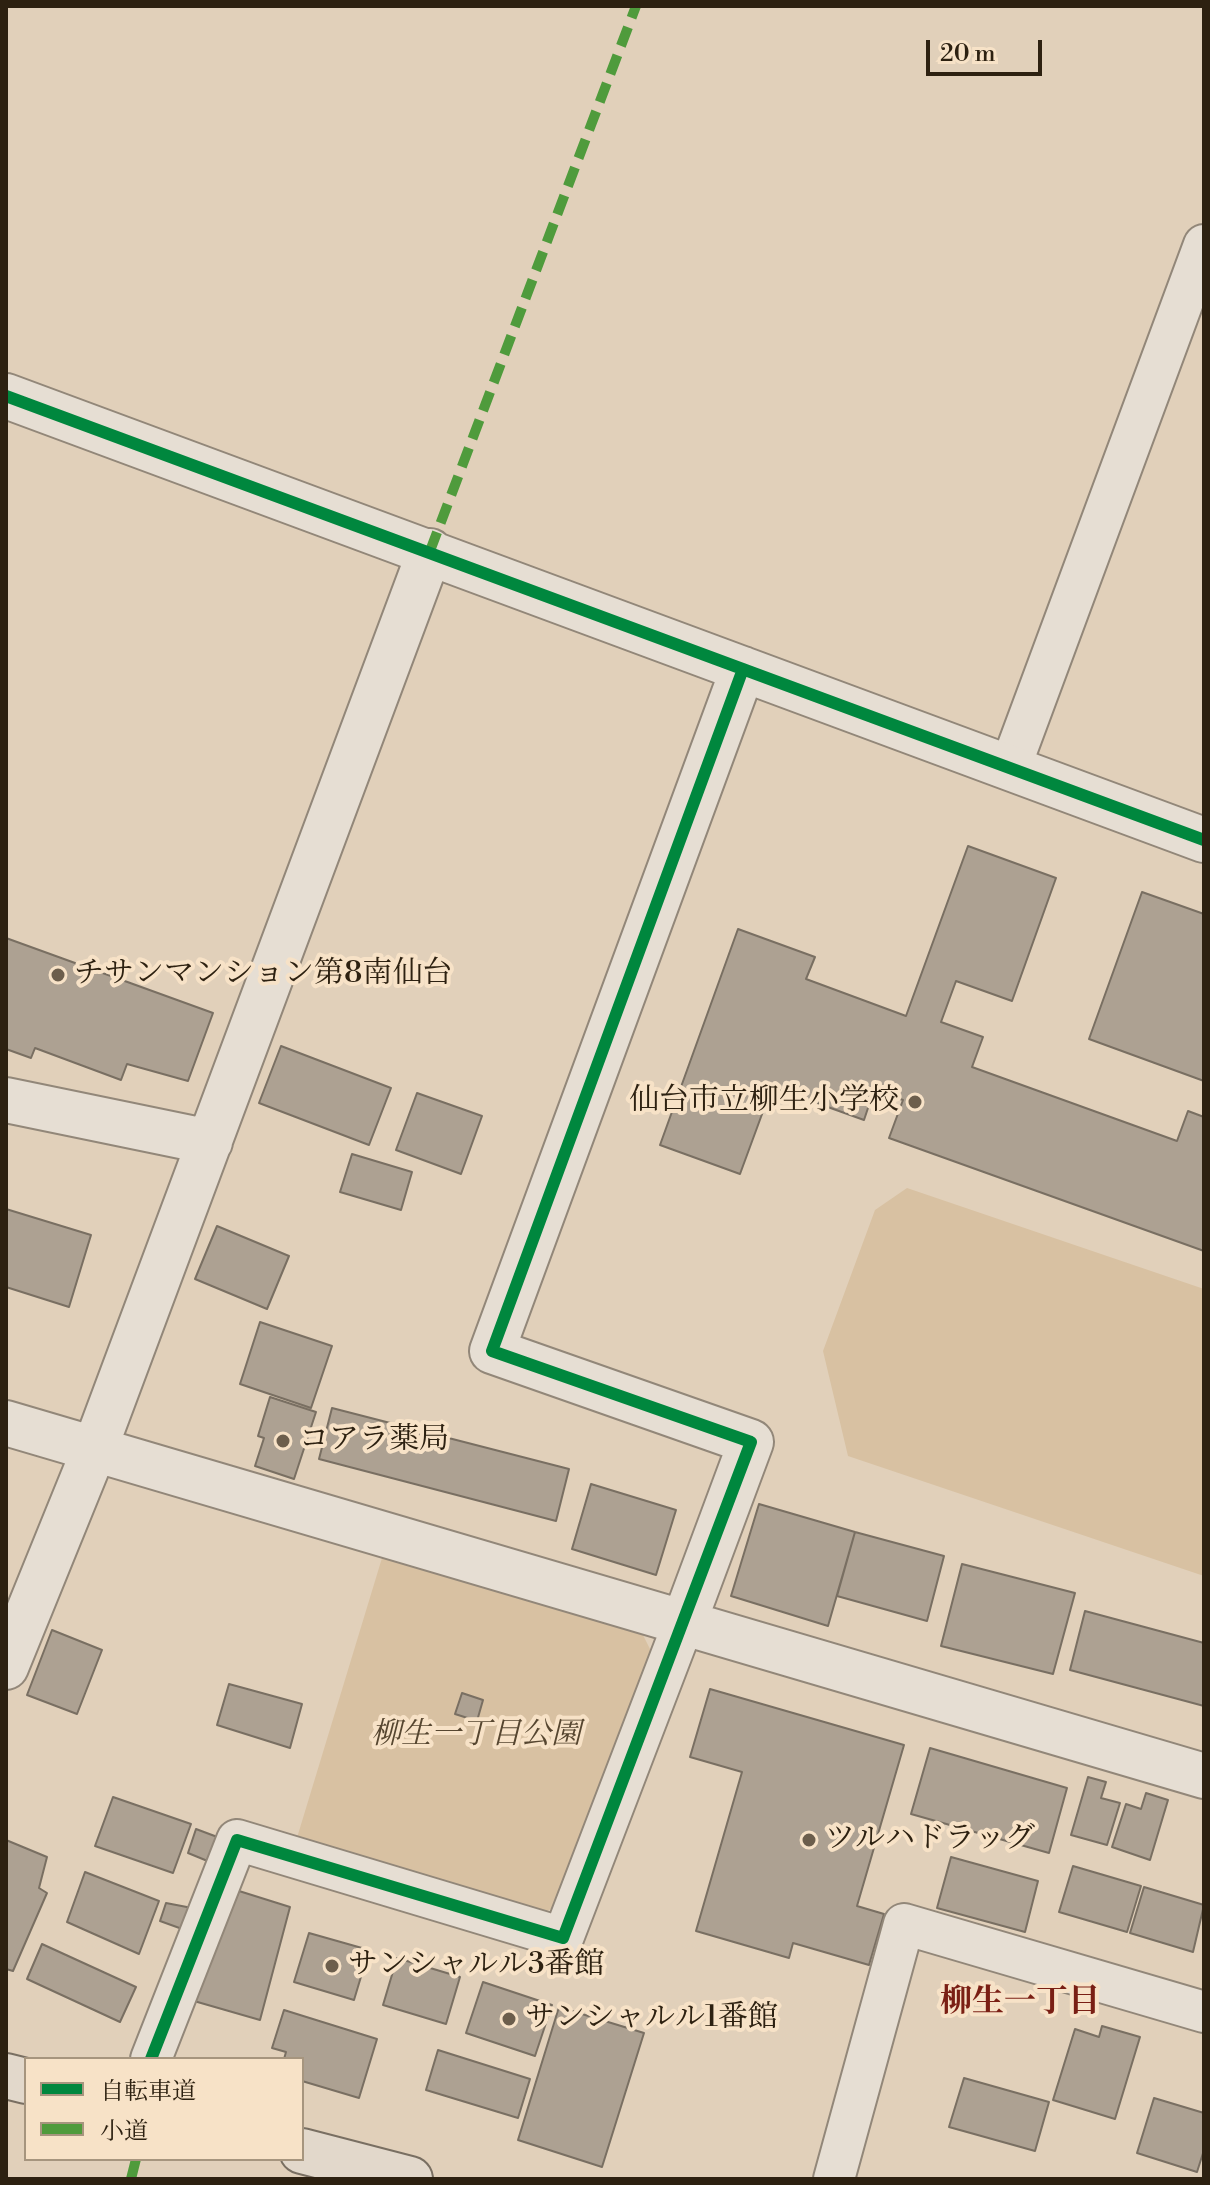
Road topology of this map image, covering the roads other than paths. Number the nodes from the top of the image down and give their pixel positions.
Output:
1 (1204, 245) edge
2 (6, 396) edge
3 (430, 551) junction
4 (743, 669) junction
5 (1010, 768) junction
6 (1204, 840) edge
7 (6, 1100) edge
8 (210, 1142) junction
9 (6, 1423) edge
10 (95, 1448) junction
11 (684, 1622) junction
12 (6, 1667) edge
13 (1204, 1776) edge
14 (1204, 2012) edge
15 (152, 2057) edge
16 (304, 2152) edge
17 (410, 2179) edge
18 (834, 2179) edge

1 - 5 street
2 - 3 street
3 - 4 street
3 - 8 street
4 - 5 street
4 - 11 street
5 - 6 street
7 - 8 street
8 - 10 street
9 - 10 street
10 - 11 street
10 - 12 street
11 - 13 street
11 - 15 street
14 - 18 street
16 - 17 main road

